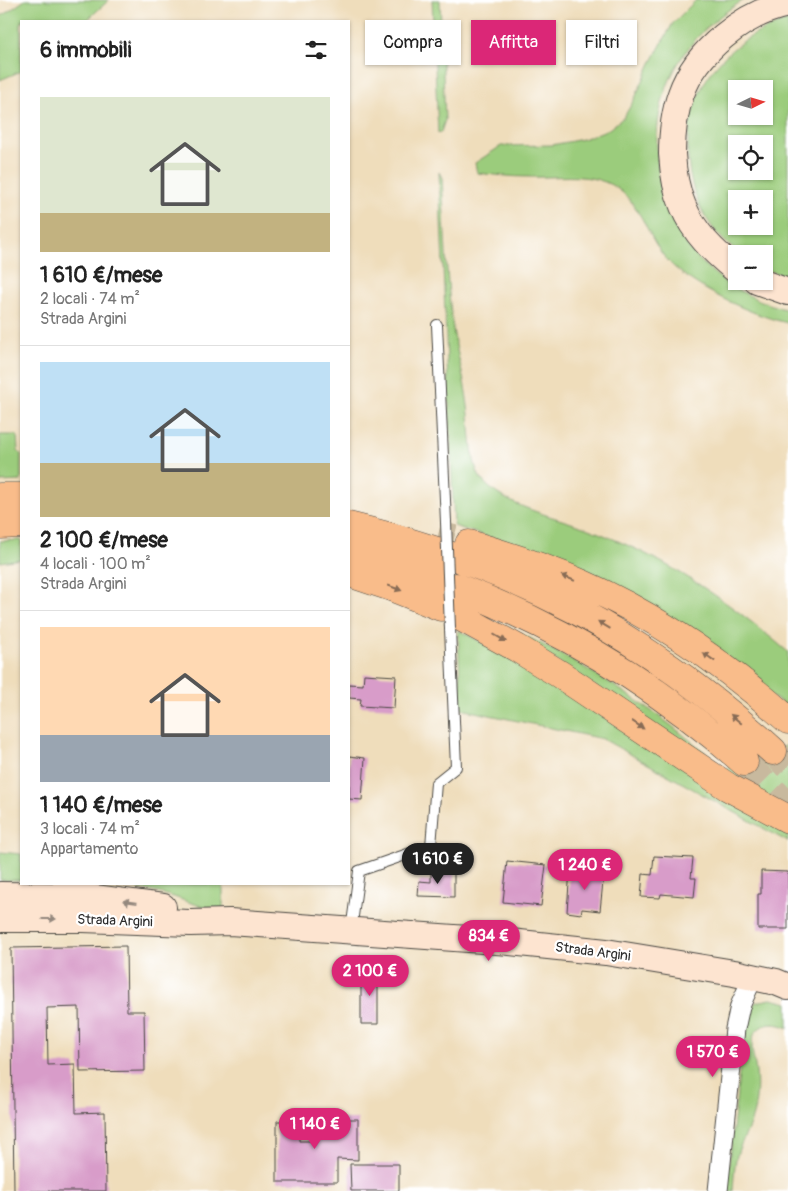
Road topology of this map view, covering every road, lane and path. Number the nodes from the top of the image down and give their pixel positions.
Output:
1 (788, 4) edge
2 (728, 263) edge
3 (773, 287) edge
4 (788, 292) edge
5 (437, 325) dead end
6 (0, 497) edge
7 (20, 497) edge
8 (350, 519) edge
9 (20, 524) edge
10 (0, 525) edge
11 (350, 526) edge
12 (446, 532) junction
13 (350, 554) edge
14 (350, 573) edge
15 (449, 604) junction
16 (788, 720) edge
17 (772, 751) tunnel mouth
18 (744, 762) tunnel mouth
19 (788, 819) edge
20 (0, 895) edge
21 (0, 919) edge
22 (230, 922) junction
23 (351, 931) junction
24 (776, 982) edge
25 (718, 1191) edge

1 - 2 main road
3 - 4 main road
5 - 12 lane
6 - 7 highway
8 - 12 highway
9 - 10 highway
17 -> 11 highway
12 - 15 lane, bridge
16 -> 12 highway
13 - 15 highway
14 -> 15 highway
15 - 18 highway
15 -> 19 highway
15 - 23 lane
22 -> 20 main road, Strada Argini
21 -> 22 main road, Strada Argini
22 - 23 main road, Strada Argini
23 - 24 main road, Strada Argini
24 - 25 street

